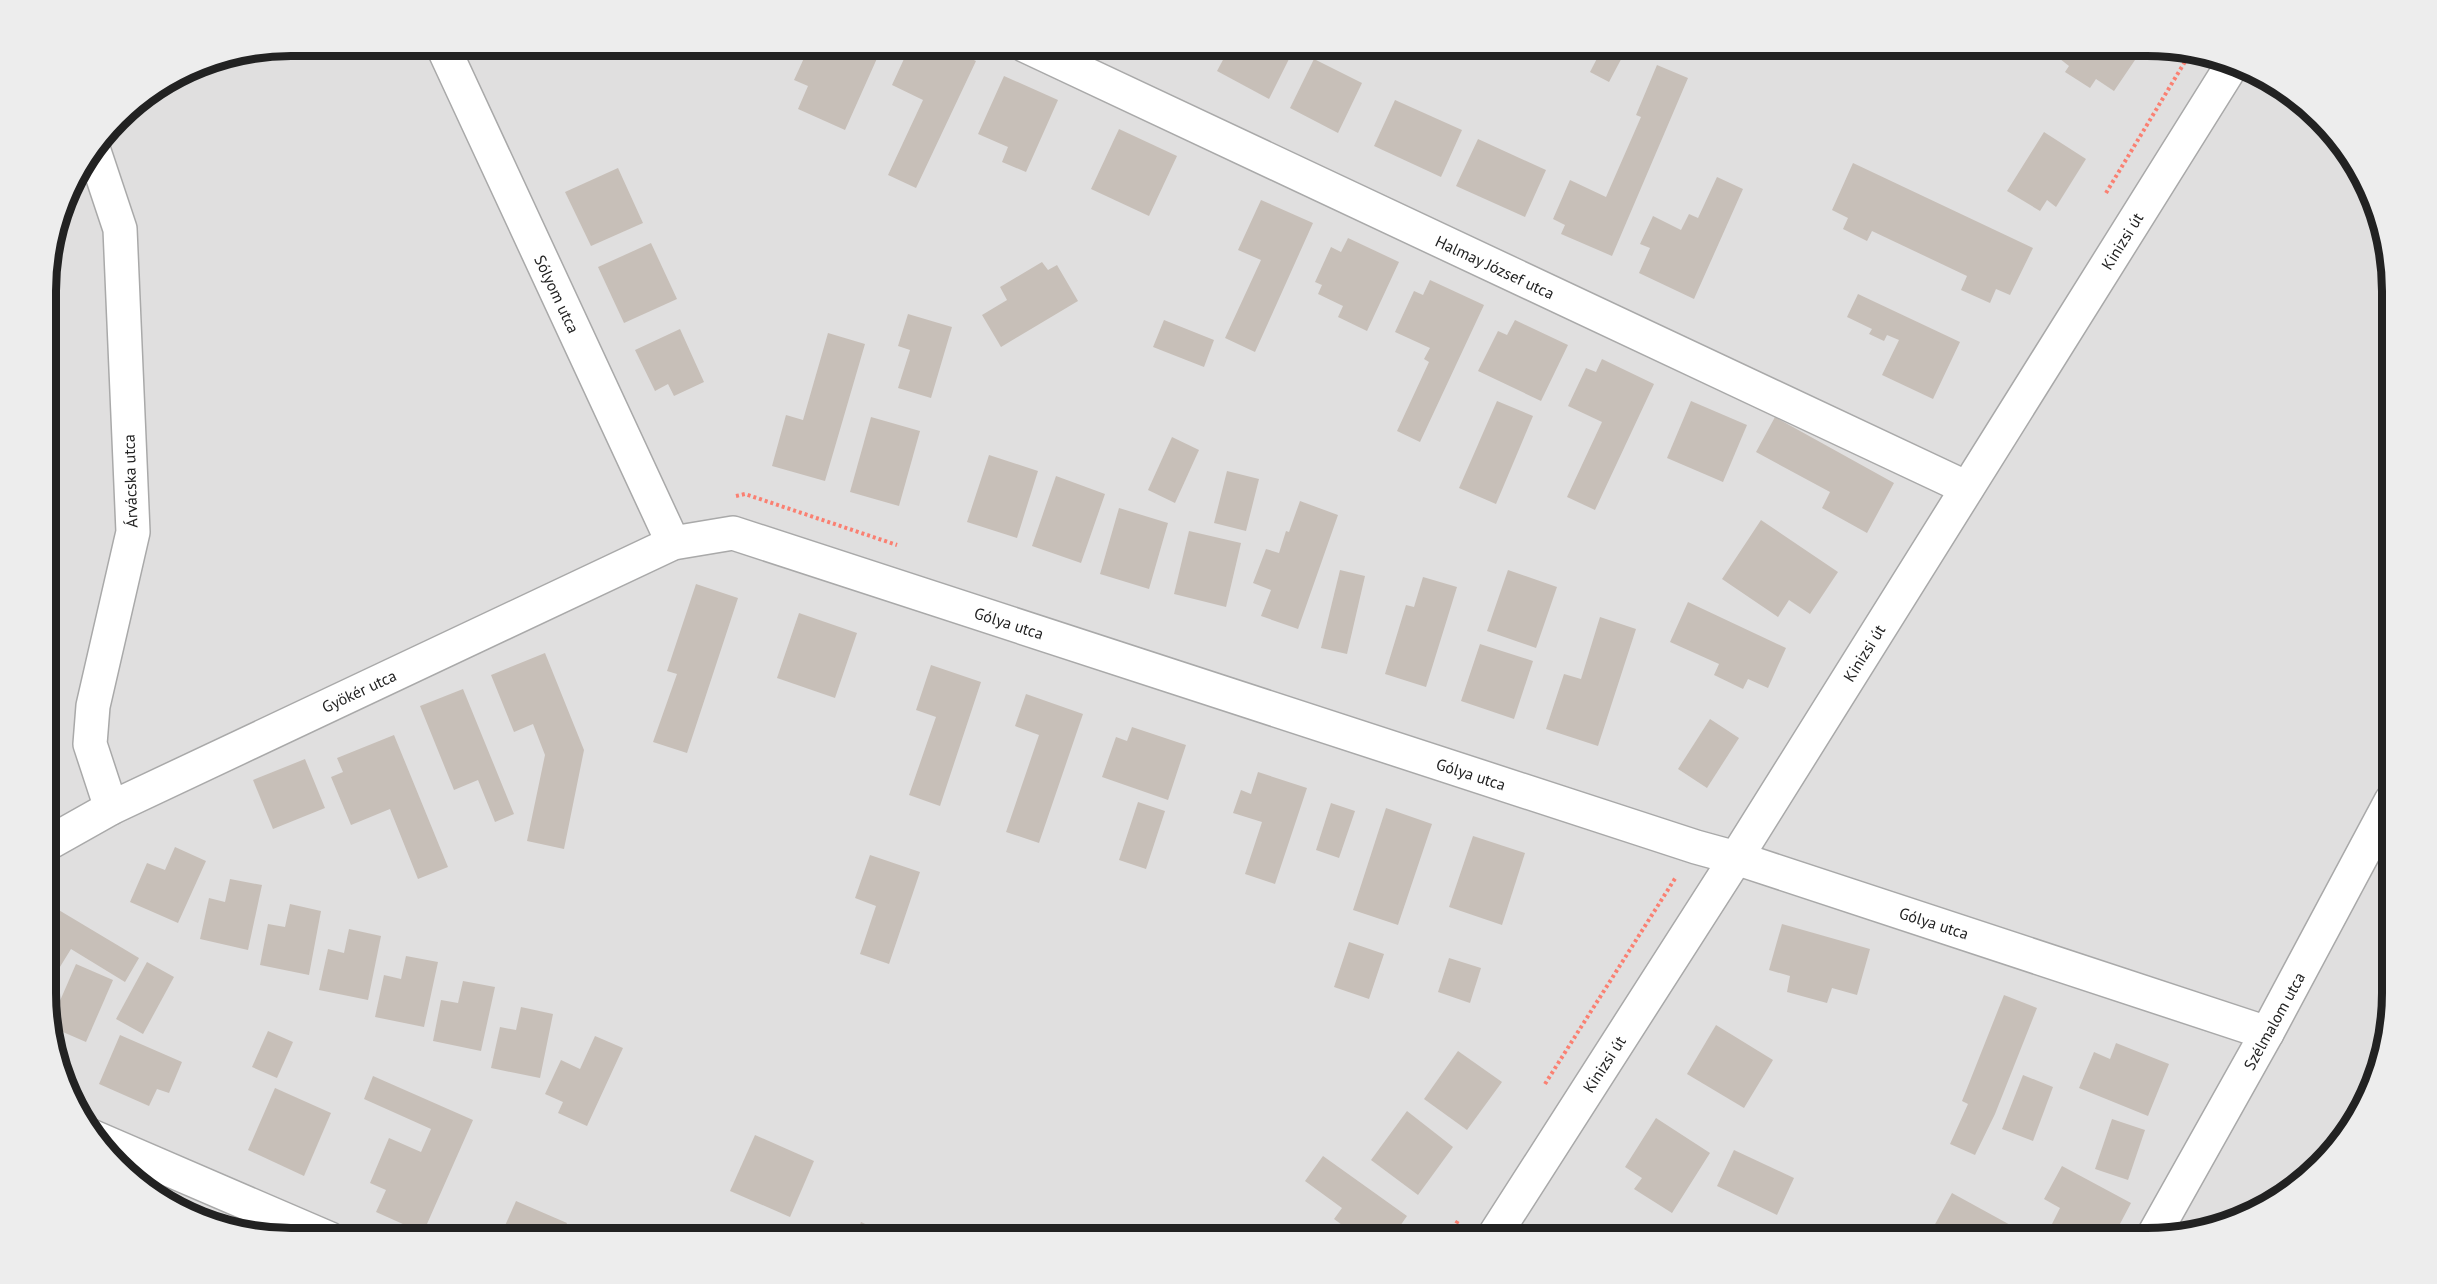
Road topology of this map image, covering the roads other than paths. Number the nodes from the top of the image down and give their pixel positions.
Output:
1 (447, 56) edge
2 (1047, 56) edge
3 (2229, 70) edge
4 (96, 158) edge
5 (1967, 488) junction
6 (673, 543) junction
7 (111, 808) junction
8 (2382, 818) edge
9 (56, 838) edge
10 (1736, 858) junction
11 (2267, 1033) junction
12 (110, 1144) edge
13 (304, 1228) edge
14 (1499, 1228) edge
15 (2158, 1228) edge

1 - 6 street, Sólyom utca
2 - 5 street, Halmay József utca
3 - 5 street, Kinizsi út
4 - 7 street, Árvácska utca
5 - 10 street, Kinizsi út
6 - 7 street, Gyökér utca
6 - 10 street, Gólya utca
7 - 9 street, Gyökér utca
8 - 11 street, Szélmalom utca
10 - 11 street, Gólya utca
10 - 14 street, Kinizsi út
11 - 15 street, Szélmalom utca
12 - 13 street

